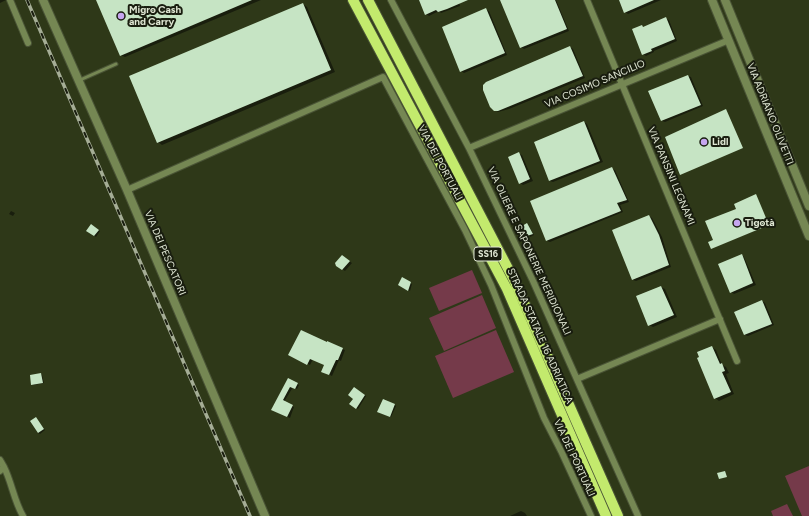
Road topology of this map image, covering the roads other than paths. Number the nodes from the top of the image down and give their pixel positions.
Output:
1 (10, 0) edge
2 (43, 0) edge
3 (353, 0) edge
4 (368, 0) edge
5 (391, 0) edge
6 (587, 0) edge
7 (712, 0) edge
8 (725, 0) edge
9 (729, 40) junction
10 (28, 43) dead end
11 (116, 64) dead end
12 (78, 80) junction
13 (622, 84) junction
14 (469, 148) junction
15 (126, 190) junction
16 (809, 206) edge
17 (809, 236) edge
18 (720, 319) junction
19 (737, 361) dead end
20 (577, 379) junction
21 (0, 460) edge
22 (2, 469) edge
23 (23, 516) edge
24 (265, 516) edge
25 (591, 516) edge
26 (606, 516) edge
27 (618, 516) edge
28 (638, 516) edge

1 - 10 street
2 - 12 street, VIA DEI PESCATORI
3 - 26 highway, STRADA STATALE 16 ADRIATICA / SS16
4 - 27 highway, STRADA STATALE 16 ADRIATICA / SS16
5 - 14 street, VIA OLIERE E SAPONERIE MERIDIONALI
6 - 13 street, VIA PANSINI LEGNAMI
7 - 9 street, VIA ADRIANO OLIVETTI
8 - 16 street, VIA ADRIANO OLIVETTI
9 - 13 street, VIA COSIMO SANCILIO
9 - 17 street, VIA ADRIANO OLIVETTI
11 - 12 lane
12 - 15 street, VIA DEI PESCATORI
13 - 14 street, VIA COSIMO SANCILIO
13 - 18 street, VIA PANSINI LEGNAMI
14 - 20 street, VIA OLIERE E SAPONERIE MERIDIONALI
15 - 24 street, VIA DEI PESCATORI
15 - 25 street, VIA DEI PORTUALI
18 - 19 street, VIA PANSINI LEGNAMI
18 - 20 street
20 - 28 street, VIA OLIERE E SAPONERIE MERIDIONALI
21 - 22 street
22 - 23 street

